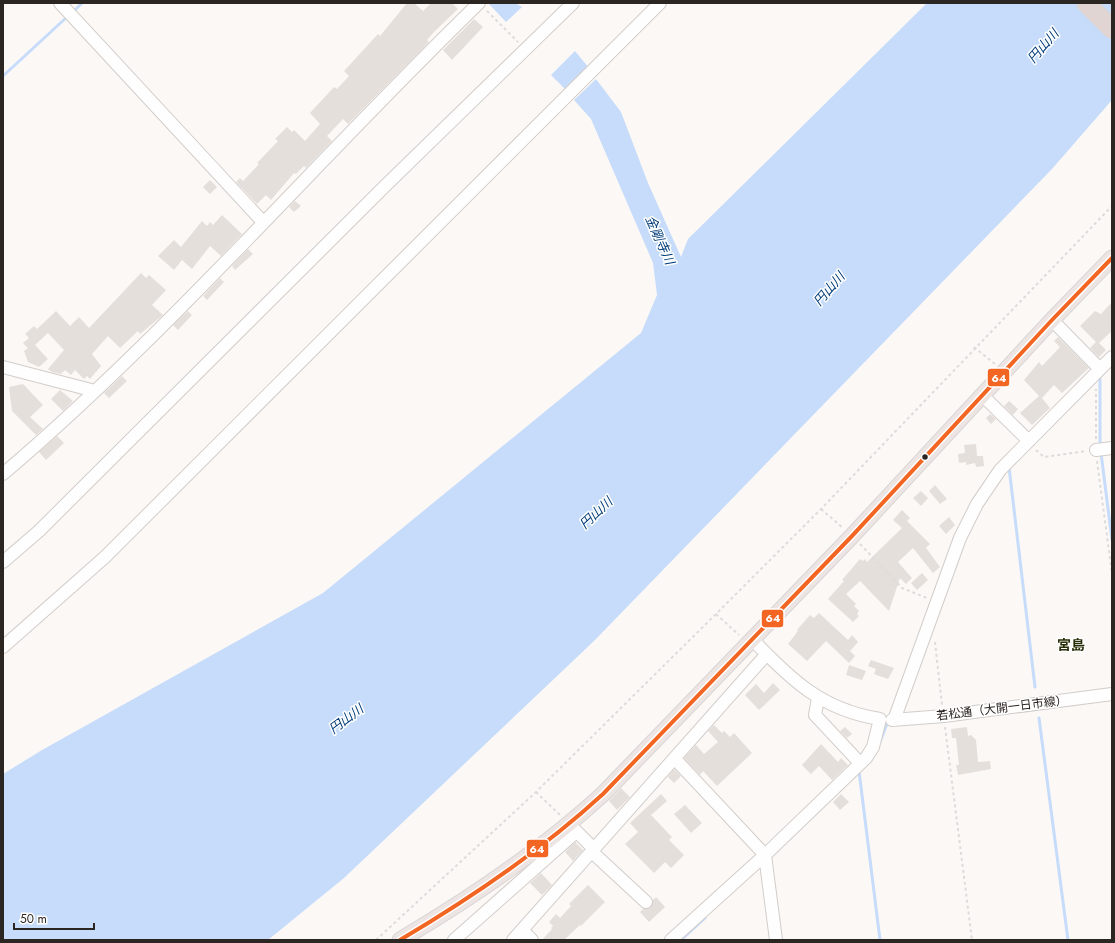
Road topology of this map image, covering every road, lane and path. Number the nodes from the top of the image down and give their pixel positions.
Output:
1 (60, 3) edge
2 (573, 3) edge
3 (660, 3) edge
4 (1086, 3) edge
5 (478, 4) edge
6 (1112, 29) edge
7 (526, 50) junction
8 (1112, 206) edge
9 (263, 222) junction
10 (1112, 258) edge
11 (1052, 320) junction
12 (974, 347) junction
13 (1112, 357) edge
14 (1097, 366) junction
15 (3, 367) edge
16 (1004, 372) junction
17 (95, 391) junction
18 (983, 396) junction
19 (1026, 440) junction
20 (1112, 448) edge
21 (1096, 450) junction
22 (3, 474) edge
23 (821, 509) junction
24 (852, 536) junction
25 (3, 562) edge
26 (1112, 574) edge
27 (935, 607) junction
28 (716, 614) junction
29 (934, 640) dead end
30 (750, 641) junction
31 (3, 647) edge
32 (766, 655) junction
33 (1112, 694) edge
34 (818, 698) junction
35 (889, 719) junction
36 (944, 721) junction
37 (675, 759) junction
38 (860, 763) junction
39 (536, 792) junction
40 (572, 828) junction
41 (593, 851) junction
42 (765, 855) junction
43 (646, 902) dead end
44 (522, 930) junction
45 (376, 940) edge
46 (400, 940) edge
47 (454, 940) edge
48 (514, 940) edge
49 (532, 940) edge
50 (671, 940) edge
51 (776, 940) edge
52 (972, 940) edge

1 - 9 street
2 - 7 street
3 - 31 street
4 - 6 highway
5 - 7 path
5 - 9 street
7 - 25 street
8 - 12 path
9 - 17 street
10 - 11 main road
11 - 14 street
11 - 16 main road
12 - 16 path
12 - 23 path
13 - 14 street
14 - 19 street
14 - 21 path
15 - 17 street
16 - 18 main road
17 - 22 street
18 - 19 street
18 - 24 main road
19 - 21 path
19 - 27 street
20 - 21 street
21 - 26 path
23 - 24 path
23 - 28 path
24 - 27 path
24 - 30 main road
27 - 35 street
28 - 30 path
28 - 39 path
29 - 36 path
30 - 32 street, 若松通（大開一日市線）
30 - 40 main road
32 - 34 street, 若松通（大開一日市線）
32 - 37 street
33 - 36 street, 若松通（大開一日市線）
34 - 35 street, 若松通（大開一日市線）
34 - 38 street
35 - 36 street, 若松通（大開一日市線）
35 - 38 street
36 - 52 path
37 - 41 street
37 - 42 street
38 - 42 street
39 - 40 path
39 - 45 path
40 - 41 street
40 - 46 main road
40 - 47 street
41 - 43 street
41 - 44 street
42 - 50 street
42 - 51 street
44 - 48 street
44 - 49 street

